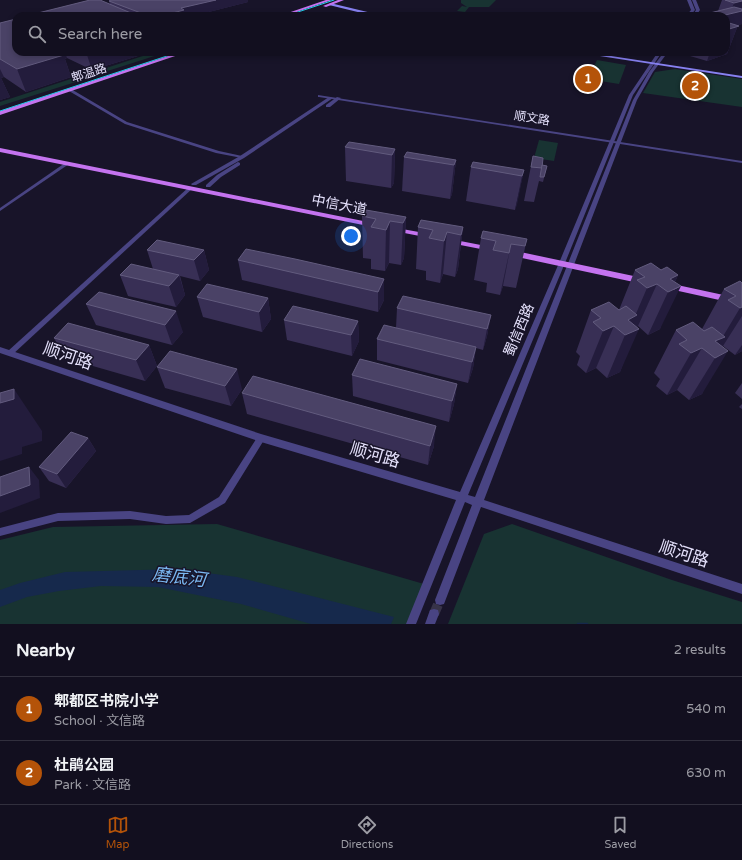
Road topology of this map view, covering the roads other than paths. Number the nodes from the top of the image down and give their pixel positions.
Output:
1 (342, 0) edge
2 (689, 0) edge
3 (694, 0) edge
4 (330, 3) edge
5 (296, 12) edge
6 (304, 12) edge
7 (360, 12) edge
8 (364, 12) edge
9 (691, 12) edge
10 (697, 12) edge
11 (160, 56) edge
12 (173, 56) edge
13 (605, 56) edge
14 (612, 56) edge
15 (658, 56) edge
16 (662, 56) edge
17 (655, 63) junction
18 (742, 76) edge
19 (70, 90) junction
20 (319, 96) dead end
21 (331, 98) junction
22 (339, 98) junction
23 (0, 108) edge
24 (0, 113) edge
25 (615, 141) junction
26 (0, 145) edge
27 (0, 150) edge
28 (242, 157) junction
29 (742, 162) edge
30 (67, 164) junction
31 (192, 186) junction
32 (208, 186) junction
33 (0, 210) edge
34 (567, 261) junction
35 (656, 281) junction
36 (742, 296) edge
37 (742, 302) edge
38 (0, 350) edge
39 (10, 353) junction
40 (261, 438) junction
41 (462, 497) junction
42 (479, 504) junction
43 (0, 532) edge
44 (742, 589) edge
45 (440, 600) tunnel mouth
46 (411, 624) edge

1 - 4 main road
2 - 9 street
3 - 10 street
4 - 5 main road
4 - 6 main road
4 - 7 main road
4 - 8 main road
11 - 23 main road, 郫温路
12 - 19 main road, 郫温路
13 - 17 main road
14 - 17 main road
15 - 17 street, 蜀信西路
16 - 17 street, 蜀信西路
17 - 18 main road
17 - 25 street, 蜀信西路
19 - 24 main road, 郫温路
19 - 28 street
20 - 21 street, 顺文路
21 - 22 street, 顺文路
21 - 28 street
22 - 25 street, 顺文路
22 - 32 street
25 - 29 street, 顺文路
25 - 34 street, 蜀信西路
26 - 31 main road, 中信大道
27 - 30 main road, 中信大道
28 - 31 street
30 - 31 main road, 中信大道
30 - 33 street
31 - 32 main road, 中信大道
31 - 34 main road, 中信大道
31 - 39 street
32 - 34 main road, 中信大道
34 - 35 main road, 中信大道
34 - 41 street, 蜀信西路
34 - 42 street, 蜀信西路
35 - 36 main road, 中信大道
35 - 37 main road, 中信大道
38 - 39 street, 顺河路
39 - 40 street, 顺河路
40 - 41 street, 顺河路
40 - 43 street
41 - 42 street, 顺河路
41 - 46 street, 蜀信西路
42 - 44 street, 顺河路
42 - 45 street, 蜀信西路

